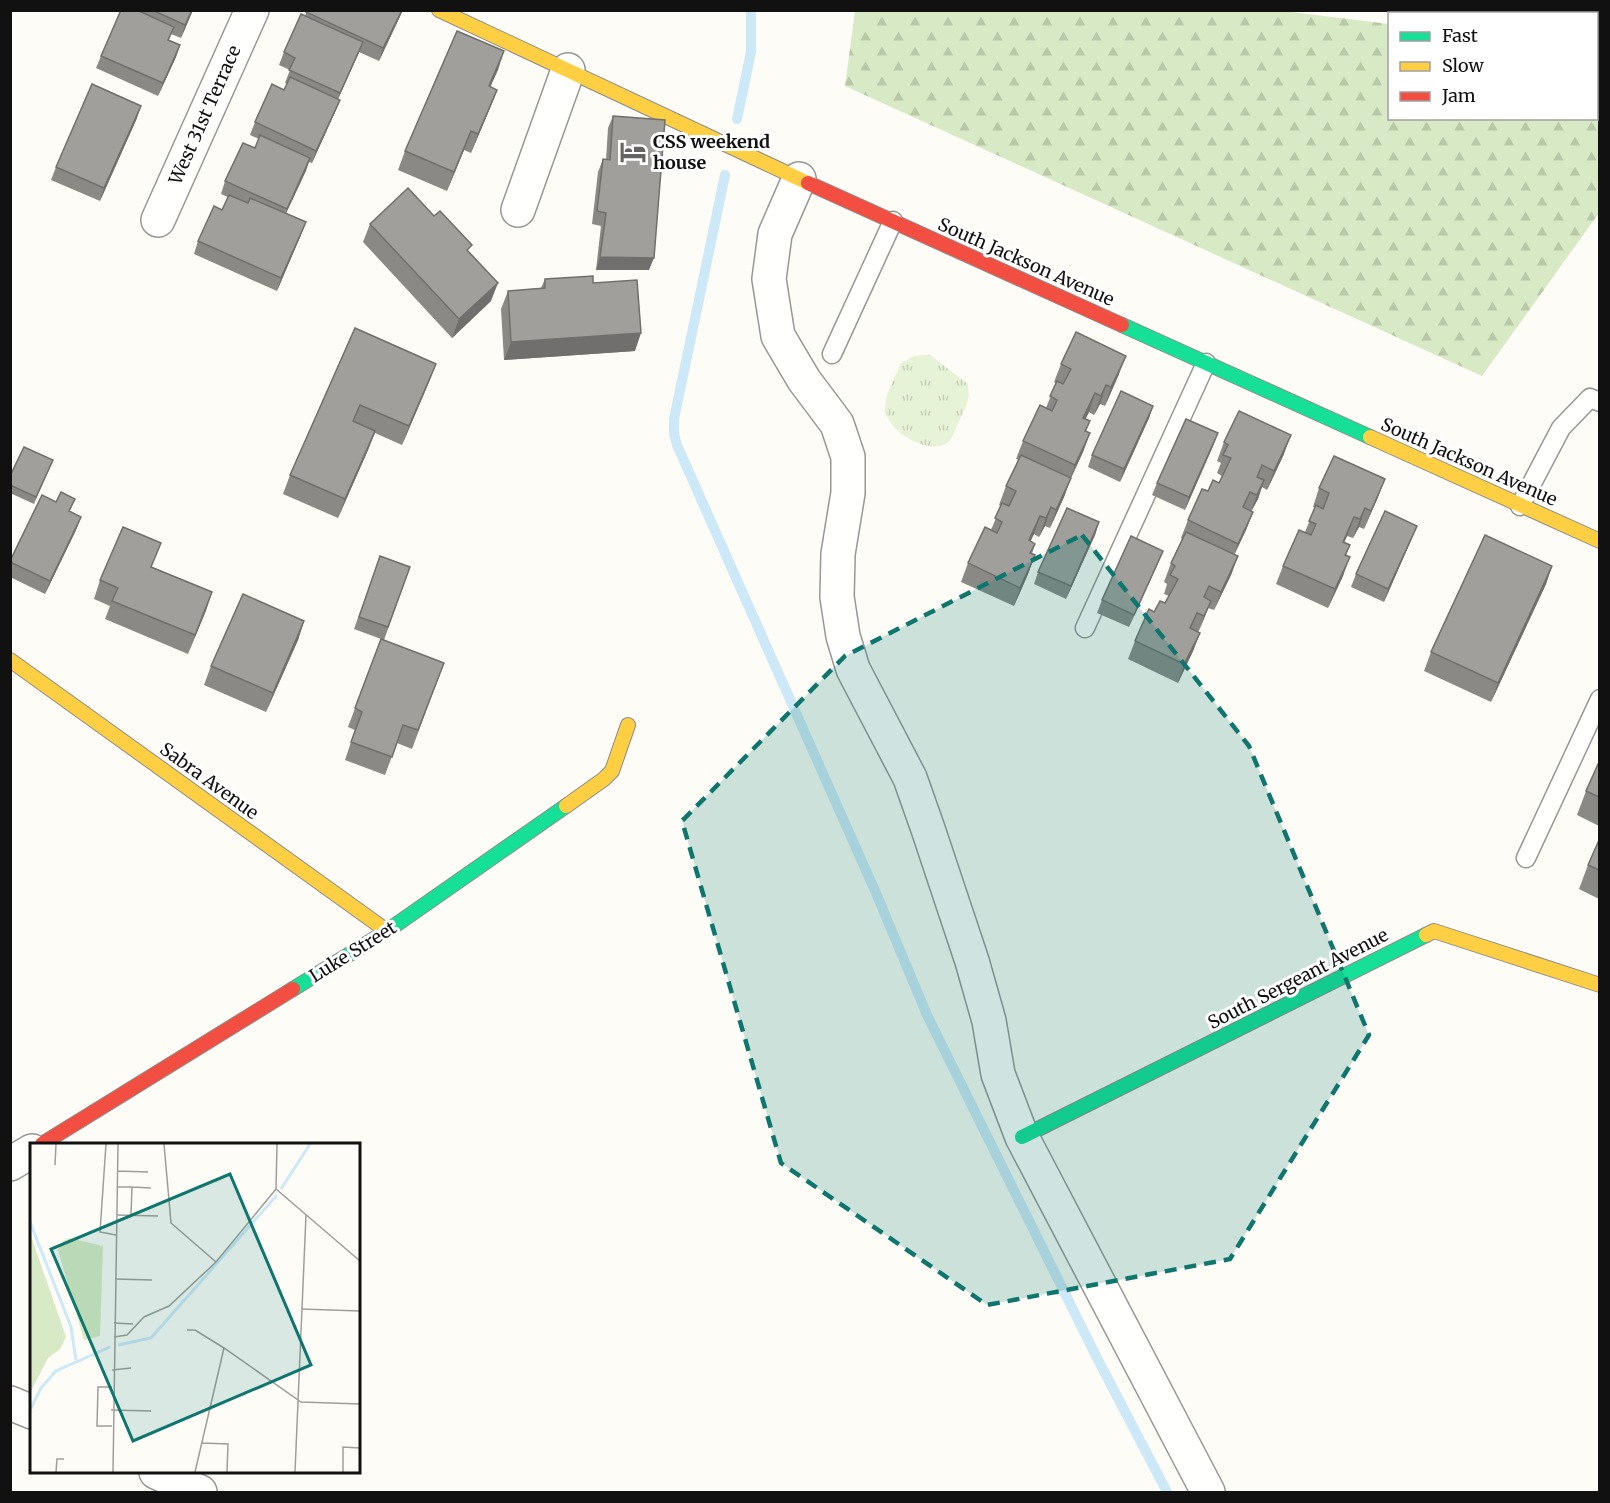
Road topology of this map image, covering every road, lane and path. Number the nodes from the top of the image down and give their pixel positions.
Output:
1 (252, 10) edge
2 (444, 11) edge
3 (568, 70) junction
4 (800, 179) junction
5 (518, 210) dead end
6 (158, 220) dead end
7 (893, 221) junction
8 (832, 354) dead end
9 (1206, 363) junction
10 (1599, 402) edge
11 (1520, 506) junction
12 (1599, 542) edge
13 (1085, 627) dead end
14 (10, 660) edge
15 (1599, 699) edge
16 (628, 725) dead end
17 (1526, 858) dead end
18 (387, 931) junction
19 (1599, 985) edge
20 (1022, 1137) junction
21 (44, 1143) edge
22 (30, 1152) edge
23 (10, 1164) edge
24 (10, 1402) edge
25 (30, 1412) edge
26 (158, 1473) edge
27 (200, 1492) edge
28 (1208, 1492) edge

1 - 6 street, West 31st Terrace
2 - 3 street, South Jackson Avenue
3 - 4 street, South Jackson Avenue
3 - 5 street
4 - 7 street, South Jackson Avenue
4 - 20 street
7 - 8 lane
7 - 9 street, South Jackson Avenue
9 - 11 street, South Jackson Avenue
9 - 13 lane
10 - 11 lane
11 - 12 street, South Jackson Avenue
14 - 18 street, Sabra Avenue
15 - 17 lane
16 - 18 street, Luke Street
18 - 21 street, Luke Street
19 - 20 street, South Sergeant Avenue
20 - 28 street
22 - 23 street
24 - 25 street
26 - 27 street

